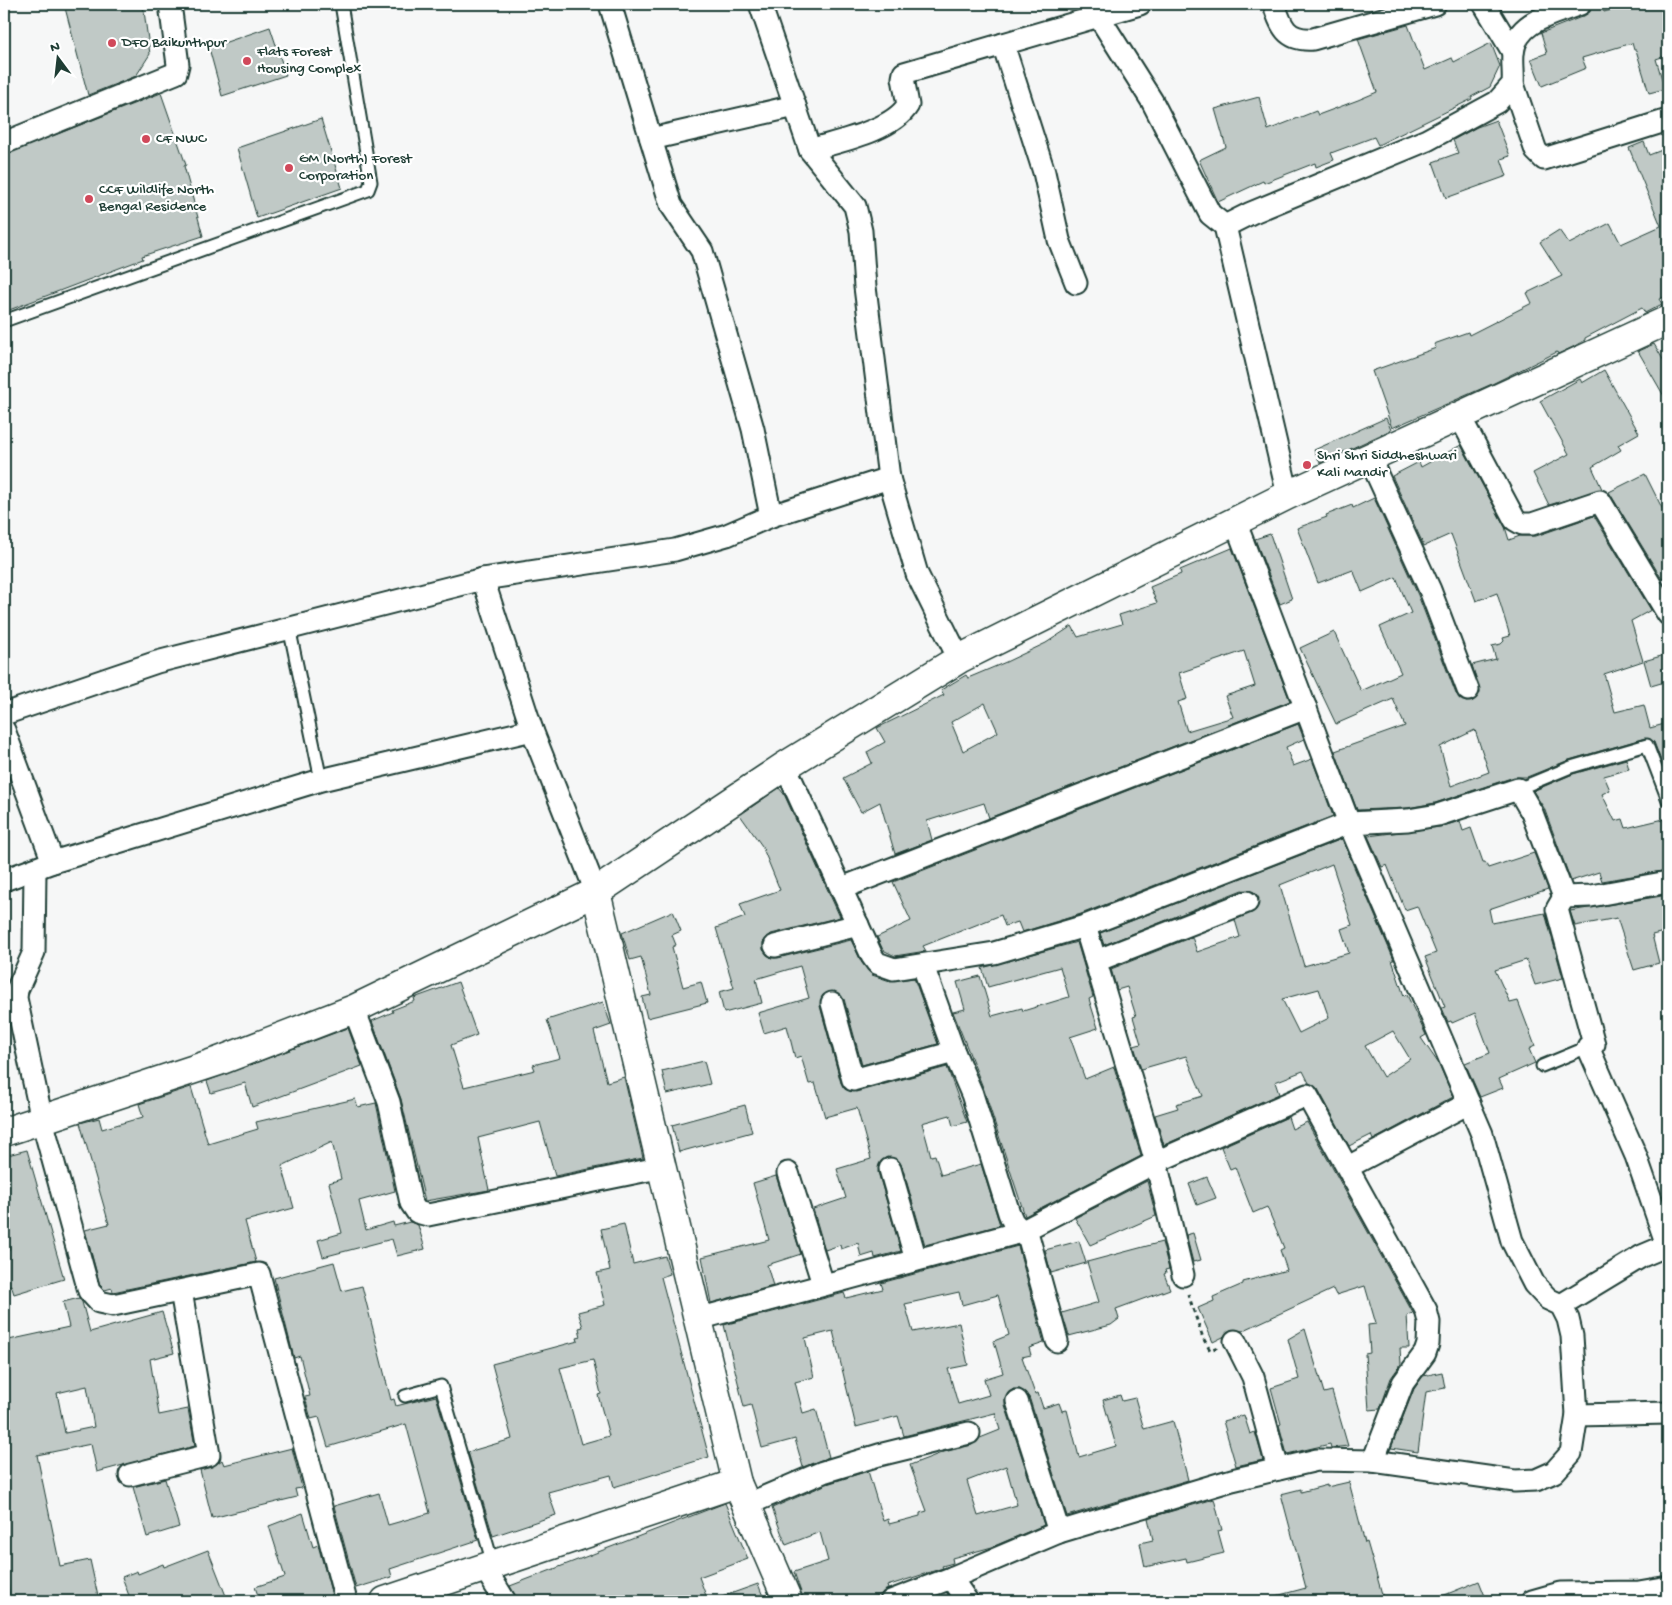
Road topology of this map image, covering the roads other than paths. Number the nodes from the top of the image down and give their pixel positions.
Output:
1 (170, 4) edge
2 (341, 4) edge
3 (610, 4) edge
4 (760, 4) edge
5 (1140, 4) edge
6 (1274, 4) edge
7 (1435, 4) edge
8 (1484, 4) edge
9 (1580, 4) edge
10 (1099, 17) junction
11 (1003, 44) junction
12 (1513, 52) junction
13 (1513, 84) junction
14 (795, 106) junction
15 (1668, 120) edge
16 (651, 139) junction
17 (4, 143) edge
18 (810, 150) junction
19 (1225, 226) junction
20 (1076, 283) dead end
21 (1668, 320) edge
22 (4, 321) edge
23 (1458, 415) junction
24 (1369, 457) junction
25 (889, 478) junction
26 (1288, 495) junction
27 (770, 516) junction
28 (1235, 520) junction
29 (483, 579) junction
30 (1668, 614) edge
31 (289, 627) junction
32 (959, 659) junction
33 (1468, 690) dead end
34 (1306, 708) junction
35 (4, 714) edge
36 (4, 730) edge
37 (532, 730) junction
38 (785, 766) junction
39 (320, 780) junction
40 (1518, 789) junction
41 (1668, 800) edge
42 (1349, 823) junction
43 (44, 866) junction
44 (4, 880) edge
45 (1668, 882) edge
46 (842, 888) junction
47 (596, 892) junction
48 (1564, 897) junction
49 (1247, 902) dead end
50 (858, 925) junction
51 (1086, 926) junction
52 (774, 946) dead end
53 (1096, 961) junction
54 (923, 966) junction
55 (832, 1002) dead end
56 (354, 1009) junction
57 (1588, 1047) junction
58 (954, 1052) junction
59 (1542, 1066) dead end
60 (1469, 1103) junction
61 (42, 1120) junction
62 (4, 1132) edge
63 (1156, 1162) junction
64 (663, 1167) junction
65 (1348, 1167) junction
66 (890, 1169) dead end
67 (788, 1173) dead end
68 (1021, 1232) junction
69 (1668, 1245) edge
70 (916, 1260) junction
71 (1183, 1275) road end
72 (823, 1284) junction
73 (181, 1291) junction
74 (1561, 1305) junction
75 (698, 1319) junction
76 (1058, 1340) dead end
77 (1235, 1341) road end
78 (404, 1396) dead end
79 (1017, 1401) dead end
80 (1668, 1413) edge
81 (1578, 1414) junction
82 (969, 1432) dead end
83 (1373, 1461) junction
84 (1278, 1469) junction
85 (130, 1475) dead end
86 (742, 1494) junction
87 (1059, 1532) junction
88 (489, 1565) junction
89 (951, 1578) junction
90 (1668, 1587) edge
91 (346, 1601) edge
92 (385, 1601) edge
93 (505, 1601) edge
94 (788, 1601) edge
95 (890, 1601) edge
96 (967, 1601) edge
97 (1532, 1601) edge

1 - 17 street
2 - 22 lane
3 - 16 street
4 - 14 street
5 - 10 street
6 - 7 street
8 - 12 street
9 - 12 street
10 - 11 street
10 - 19 street
11 - 18 street
11 - 20 street
12 - 13 street
13 - 15 street
13 - 19 street
14 - 16 street
14 - 18 street
16 - 27 street
18 - 25 street
19 - 26 street
21 - 23 street
23 - 24 street
23 - 30 street
24 - 26 street
24 - 33 street
25 - 27 street
25 - 32 street
26 - 28 street
27 - 29 street
28 - 32 street
28 - 34 street
29 - 31 street
29 - 37 street
31 - 35 street
31 - 39 lane
32 - 38 street
34 - 42 street
34 - 46 street
36 - 43 street
37 - 39 street
37 - 47 street
38 - 46 street
38 - 47 street
39 - 43 street
40 - 41 lane
40 - 42 street
40 - 48 street
42 - 51 street
42 - 60 street
43 - 44 street
43 - 61 street
45 - 48 street
46 - 50 street
47 - 56 street
47 - 64 street
48 - 57 street
49 - 53 street
50 - 52 street
50 - 54 street
51 - 53 street
51 - 54 street
53 - 63 street
54 - 58 street
55 - 58 street
56 - 61 street
56 - 64 street
57 - 59 lane
57 - 69 street
58 - 68 street
60 - 65 street
60 - 74 street
61 - 62 street
61 - 73 street
63 - 65 street
63 - 68 street
63 - 71 street
64 - 75 street
65 - 83 street
66 - 70 street
67 - 72 street
68 - 70 street
68 - 76 street
69 - 74 street
70 - 72 street
72 - 75 street
73 - 85 street
73 - 91 street
74 - 81 street
75 - 86 street
77 - 84 street
78 - 88 lane
79 - 87 street
80 - 81 street
81 - 83 street
82 - 86 street
83 - 84 street
84 - 87 street
86 - 88 street
86 - 94 street
87 - 89 street
88 - 92 street
88 - 93 street
89 - 95 street
89 - 96 street
90 - 97 street

